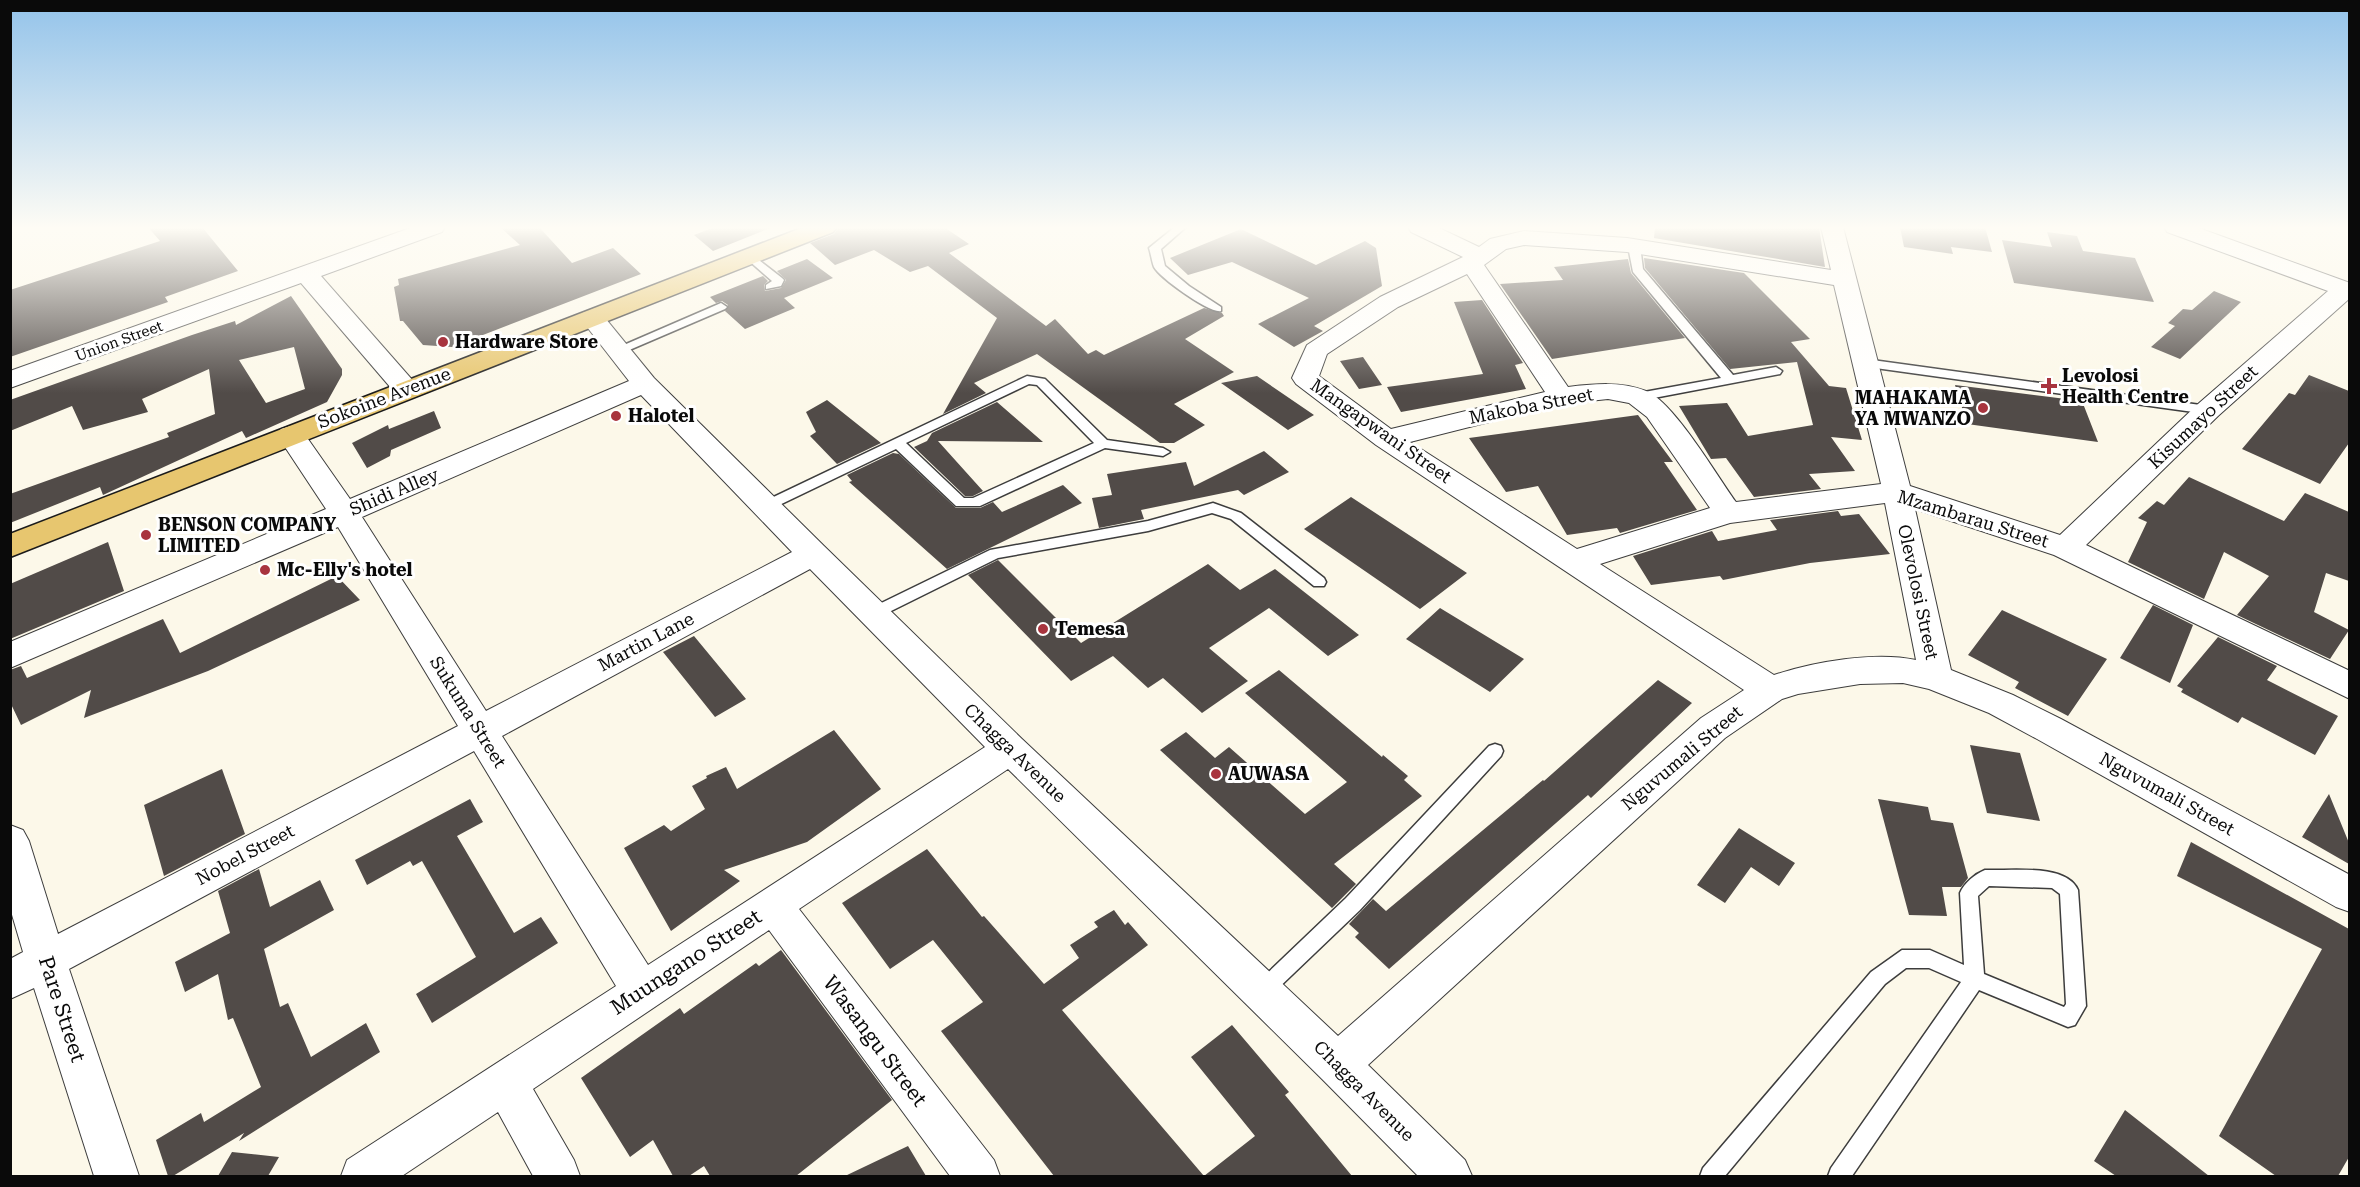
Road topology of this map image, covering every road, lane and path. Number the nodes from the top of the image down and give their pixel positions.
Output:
1 (283, 282) edge
2 (313, 282) edge
3 (685, 282) edge
4 (777, 282) edge
5 (1178, 282) edge
6 (1429, 282) edge
7 (1489, 282) edge
8 (1647, 282) edge
9 (1845, 282) edge
10 (2332, 282) edge
11 (770, 287) dead end
12 (2348, 288) edge
13 (721, 307) dead end
14 (1217, 309) dead end
15 (592, 318) junction
16 (616, 351) junction
17 (1865, 363) junction
18 (1776, 371) dead end
19 (10, 380) edge
20 (1729, 380) junction
21 (645, 384) junction
22 (406, 389) junction
23 (1562, 396) junction
24 (1638, 397) junction
25 (2208, 410) junction
26 (291, 435) junction
27 (1386, 439) junction
28 (898, 443) junction
29 (1103, 444) junction
30 (1163, 452) dead end
31 (1897, 492) junction
32 (766, 506) junction
33 (344, 513) junction
34 (1728, 513) junction
35 (10, 546) edge
36 (2065, 548) junction
37 (813, 554) junction
38 (1573, 561) junction
39 (1319, 582) dead end
40 (873, 613) junction
41 (10, 656) edge
42 (1936, 678) junction
43 (2348, 683) edge
44 (1770, 690) junction
45 (479, 729) junction
46 (1010, 749) junction
47 (1495, 751) dead end
48 (10, 841) edge
49 (2349, 895) edge
50 (773, 905) junction
51 (46, 962) junction
52 (1976, 979) junction
53 (10, 980) edge
54 (642, 991) junction
55 (1262, 991) junction
56 (1337, 1064) junction
57 (505, 1082) junction
58 (1434, 1171) edge
59 (116, 1176) edge
60 (363, 1176) edge
61 (558, 1176) edge
62 (978, 1176) edge
63 (1711, 1176) edge
64 (1839, 1176) edge

1 - 19 street, Union Street
2 - 22 street
3 - 15 main road, Sokoine Avenue
4 - 11 lane
5 - 14 lane
6 - 27 street, Mangapwani Street
7 - 23 street
8 - 20 lane
9 - 17 street, Olevolosi Street
10 - 12 street
12 - 25 street, Kisumayo Street
13 - 16 lane
15 - 16 street, Chagga Avenue
15 - 22 main road, Sokoine Avenue
16 - 21 street, Chagga Avenue
17 - 25 lane
17 - 31 street, Olevolosi Street
18 - 20 lane
20 - 24 lane
21 - 32 street, Chagga Avenue
21 - 33 street, Shidi Alley
22 - 26 main road, Sokoine Avenue
23 - 24 street, Makoba Street
23 - 27 street, Makoba Street
24 - 34 street, Makoba Street
25 - 36 street, Kisumayo Street
26 - 33 street, Sukuma Street
26 - 35 main road, Sokoine Avenue
27 - 38 street, Mangapwani Street
28 - 29 lane
28 - 29 lane
28 - 32 lane
29 - 30 lane
31 - 34 street, Mzambarau Street
31 - 36 street, Mzambarau Street
31 - 42 street, Olevolosi Street
32 - 37 street, Chagga Avenue
33 - 41 street, Shidi Alley
33 - 45 street, Sukuma Street
34 - 38 street, Mzambarau Street
36 - 43 street, Mzambarau Street
37 - 40 street, Chagga Avenue
37 - 45 street, Martin Lane
38 - 44 street, Mangapwani Street
39 - 40 lane
40 - 46 street, Chagga Avenue
42 - 44 street, Nguvumali Street
42 - 49 street, Nguvumali Street
44 - 56 street, Nguvumali Street
45 - 51 street, Nobel Street
45 - 54 street, Sukuma Street
46 - 50 street, Muungano Street
46 - 55 street, Chagga Avenue
47 - 55 lane
48 - 51 street, Pare Street
50 - 54 street, Muungano Street
50 - 62 street, Wasangu Street
51 - 53 street, Nobel Street
51 - 59 street, Pare Street
52 - 52 lane
52 - 63 lane
52 - 64 lane
54 - 57 street, Muungano Street
55 - 56 street, Chagga Avenue
56 - 58 street, Chagga Avenue
57 - 60 street, Muungano Street
57 - 61 street

